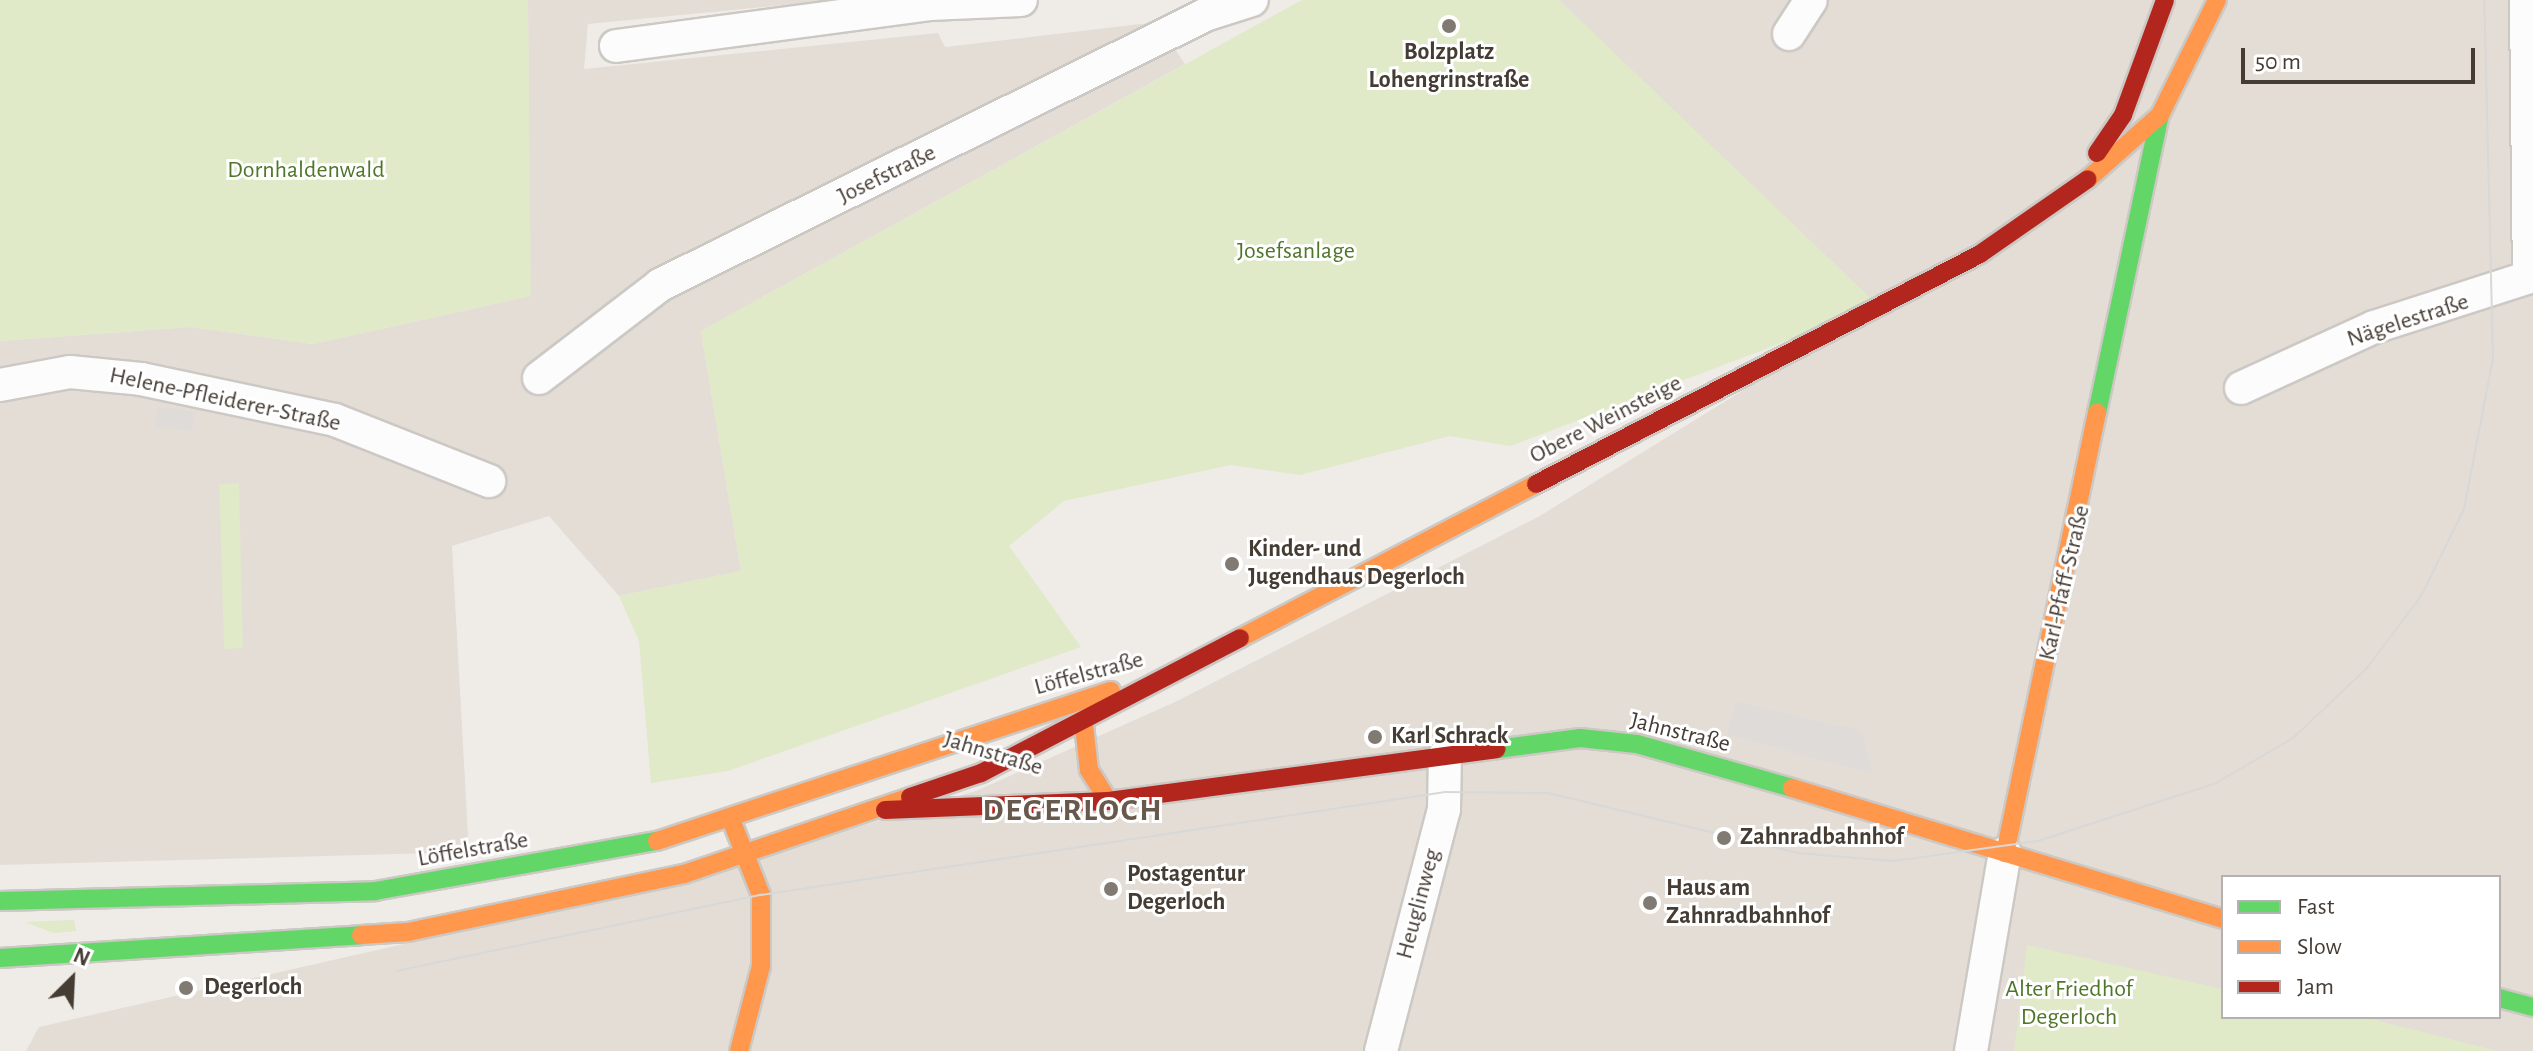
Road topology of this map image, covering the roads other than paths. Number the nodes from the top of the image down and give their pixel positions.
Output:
1 (1021, 0) edge
2 (1252, 0) edge
3 (1811, 0) edge
4 (2165, 0) edge
5 (2172, 0) edge
6 (2217, 0) edge
7 (2526, 0) edge
8 (1789, 34) dead end
9 (616, 46) dead end
10 (2160, 115) junction
11 (2069, 195) junction
12 (2531, 276) edge
13 (539, 378) dead end
14 (0, 385) edge
15 (2241, 388) dead end
16 (489, 481) dead end
17 (1160, 679) junction
18 (1084, 725) junction
19 (917, 755) junction
20 (1445, 755) junction
21 (981, 773) junction
22 (1055, 799) junction
23 (1108, 801) junction
24 (878, 810) junction
25 (732, 822) junction
26 (747, 853) junction
27 (2005, 853) junction
28 (0, 901) edge
29 (2221, 918) edge
30 (0, 958) edge
31 (2501, 999) edge
32 (2533, 1007) edge
33 (739, 1051) edge
34 (1381, 1051) edge
35 (1971, 1051) edge

1 - 9 street
2 - 13 street, Josefstraße
3 - 8 street
4 - 11 main road, Obere Weinsteige
5 - 10 main road
6 - 10 main road, Obere Weinsteige
7 - 12 street
10 - 11 main road, Obere Weinsteige
10 - 27 main road, Karl-Pfaff-Straße
11 - 17 main road, Obere Weinsteige
12 - 15 street, Nägelestraße
14 - 16 street, Helene-Pfleiderer-Straße
17 - 18 main road, Löffelstraße
17 - 19 main road, Löffelstraße
18 - 21 main road, Löffelstraße
18 - 23 main road
19 - 21 main road, Jahnstraße
19 - 25 main road, Löffelstraße
20 - 23 main road, Jahnstraße
20 - 27 main road, Jahnstraße
20 - 34 street, Heuglinweg
21 - 22 main road, Jahnstraße
21 - 24 main road, Löffelstraße
22 - 23 main road, Jahnstraße
22 - 24 main road, Jahnstraße
24 - 26 main road, Löffelstraße
25 - 26 main road
25 - 28 main road, Löffelstraße
26 - 30 main road, Löffelstraße
26 - 33 main road
27 - 29 main road, Jahnstraße
27 - 35 street, Karl-Pfaff-Straße
31 - 32 main road

